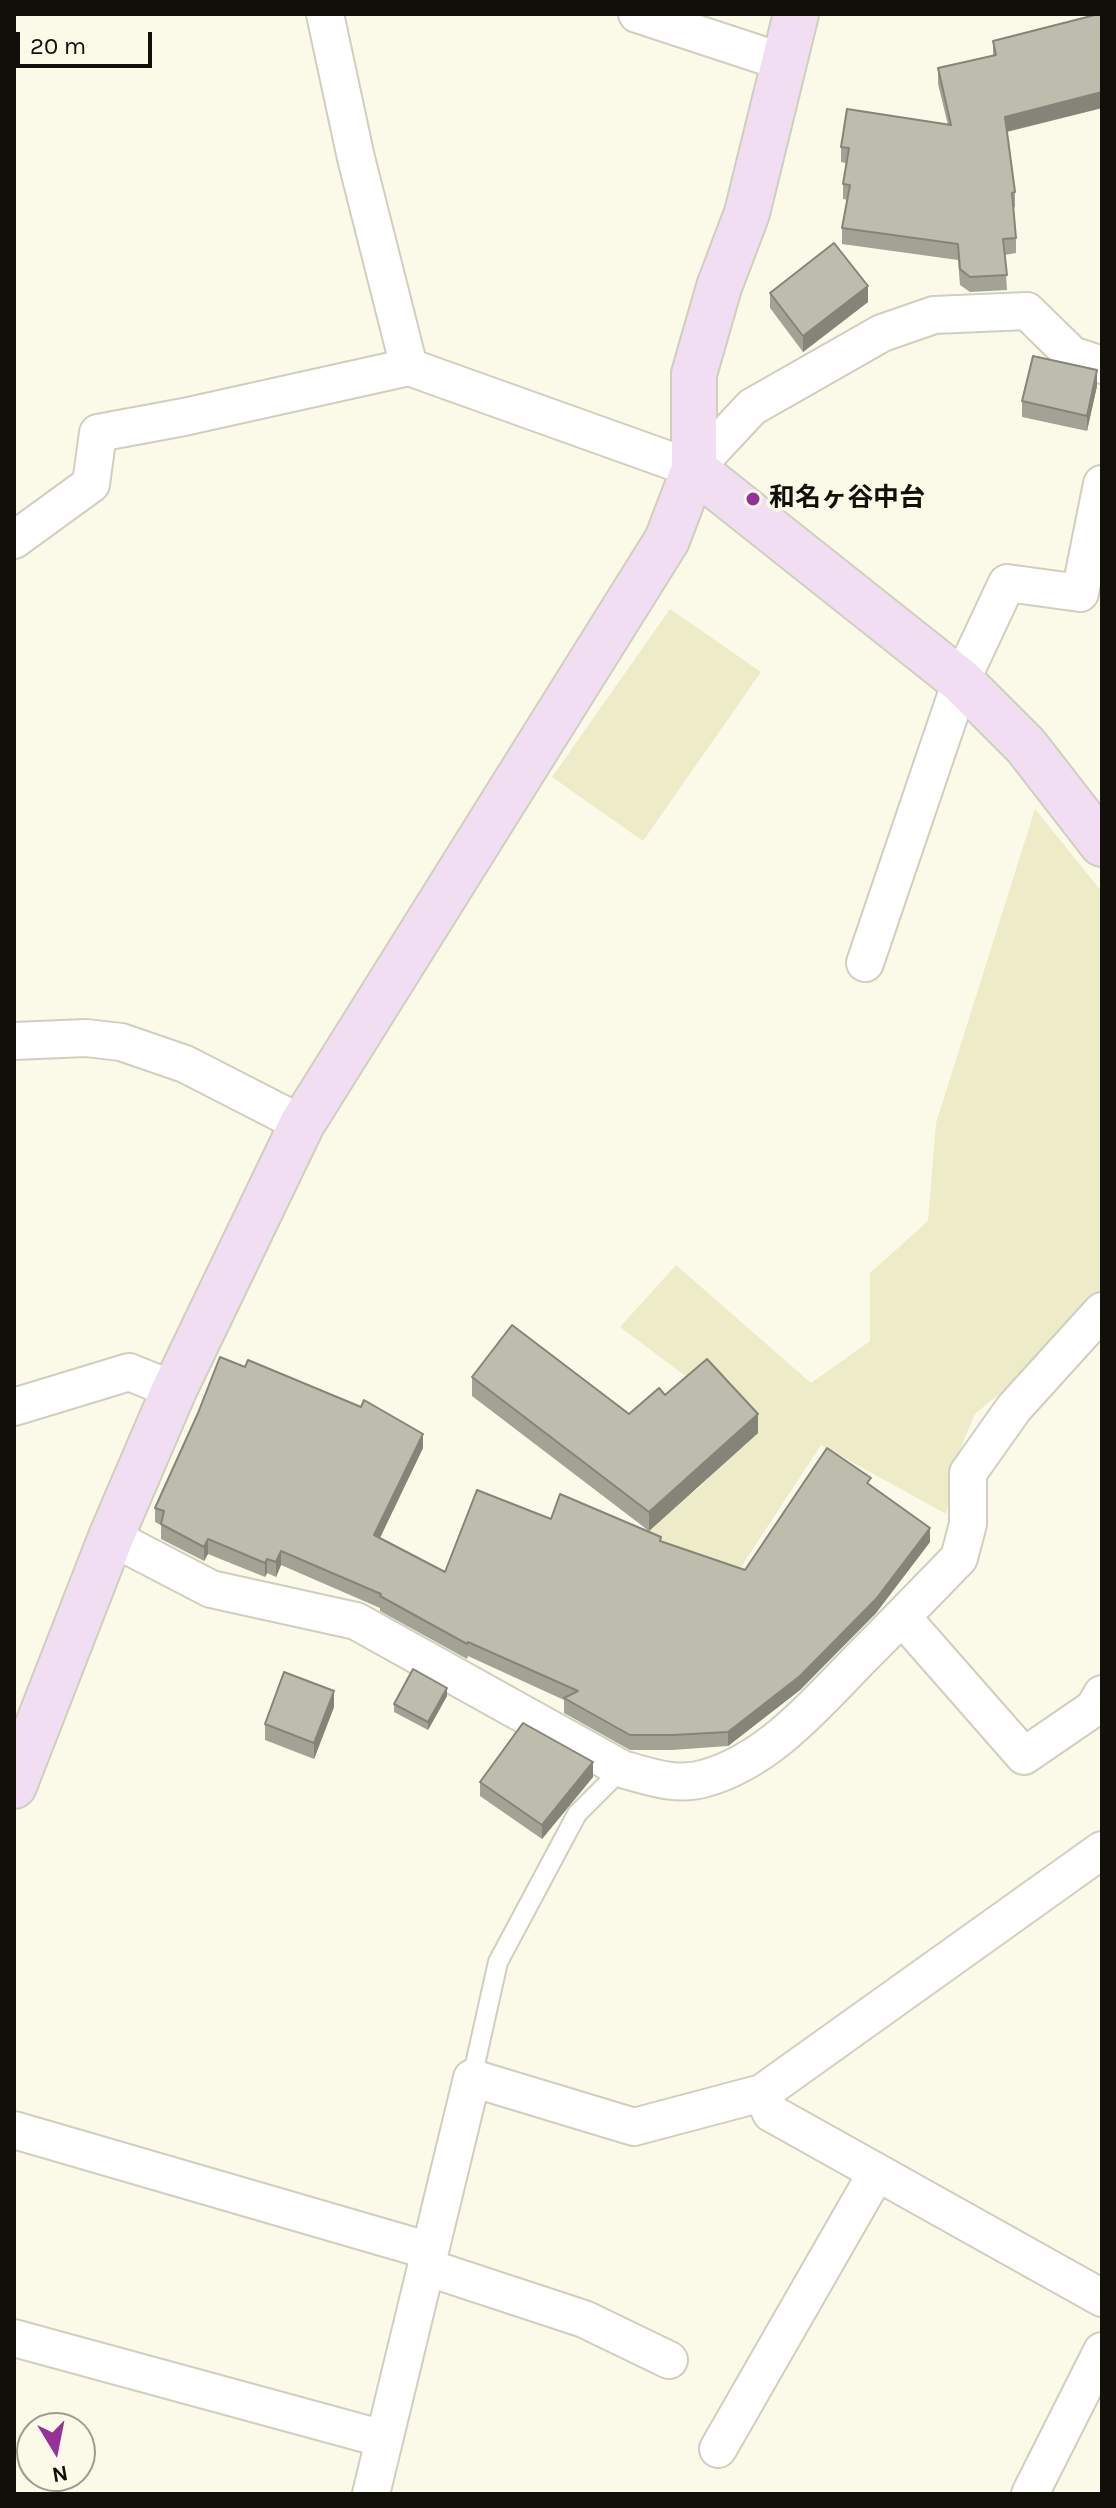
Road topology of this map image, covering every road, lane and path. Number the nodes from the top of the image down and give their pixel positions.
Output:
1 (325, 14) edge
2 (637, 14) edge
3 (796, 14) edge
4 (783, 62) junction
5 (1102, 365) edge
6 (409, 367) junction
7 (694, 469) junction
8 (1102, 484) edge
9 (14, 540) edge
10 (961, 681) junction
11 (1102, 844) edge
12 (865, 963) dead end
13 (14, 1041) edge
14 (302, 1124) junction
15 (1102, 1311) edge
16 (174, 1390) junction
17 (14, 1407) edge
18 (111, 1537) junction
19 (902, 1617) junction
20 (1102, 1694) edge
21 (622, 1769) junction
22 (14, 1786) edge
23 (1102, 1850) edge
24 (472, 2078) junction
25 (762, 2093) junction
26 (14, 2130) edge
27 (877, 2172) junction
28 (428, 2259) junction
29 (1102, 2298) edge
30 (14, 2338) edge
31 (1102, 2351) edge
32 (669, 2360) dead end
33 (384, 2439) junction
34 (718, 2449) dead end
35 (371, 2494) edge
36 (1030, 2494) edge

1 - 6 street
2 - 4 street
3 - 4 street
4 - 7 street
5 - 7 street
6 - 7 street
6 - 9 street
7 - 10 street
7 - 14 street
8 - 10 street
10 - 11 street
10 - 12 street
13 - 14 street
14 - 16 street
15 - 19 street
16 - 17 street
16 - 18 street
18 - 21 street
18 - 22 street
19 - 20 street
19 - 21 street
21 - 24 lane
23 - 25 street
24 - 25 street
24 - 28 street
25 - 27 street
26 - 28 street
27 - 29 street
27 - 34 street
28 - 32 street
28 - 33 street
30 - 33 street
31 - 36 street
33 - 35 street

